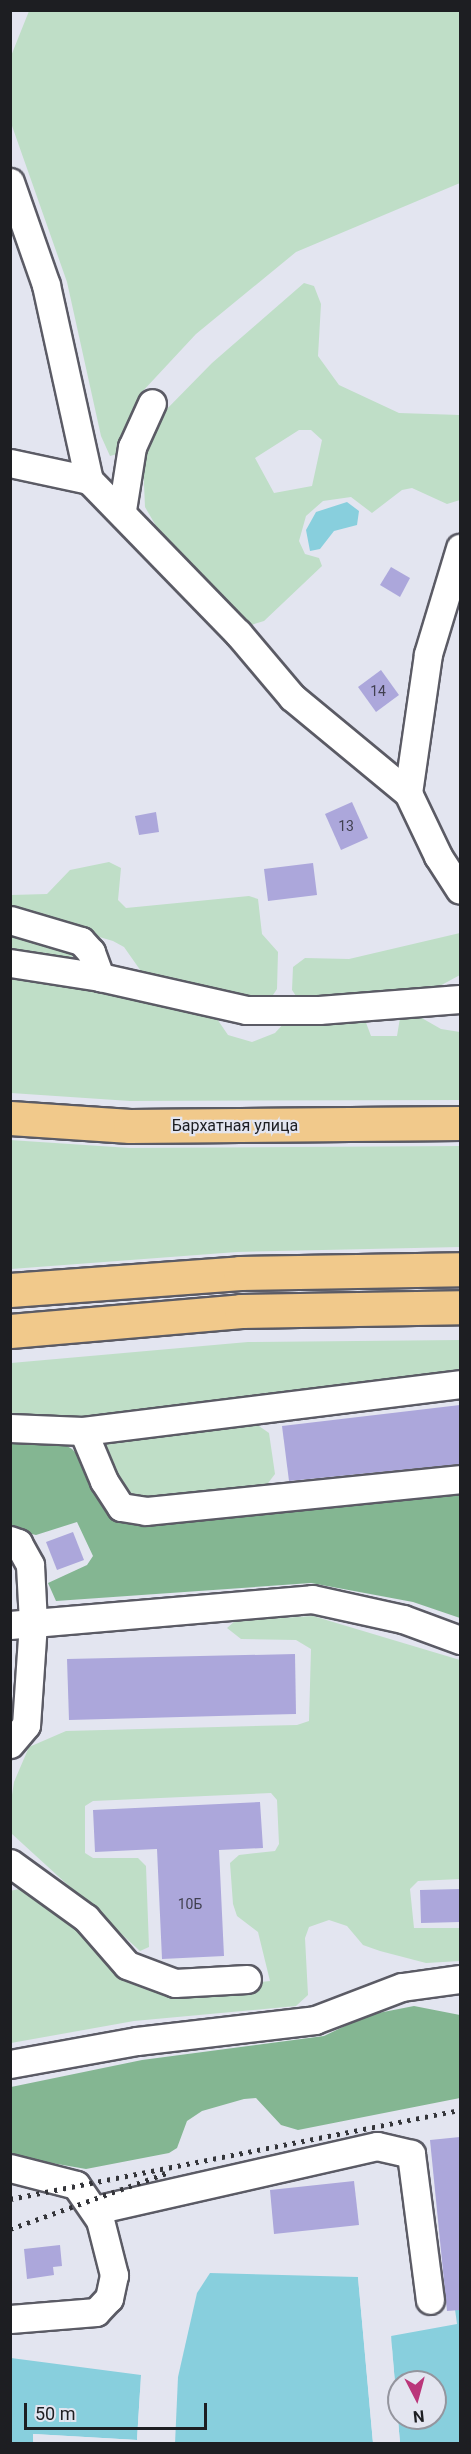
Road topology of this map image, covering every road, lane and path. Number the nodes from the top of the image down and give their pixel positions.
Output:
1 (10, 182) edge
2 (152, 403) dead end
3 (10, 464) edge
4 (89, 480) junction
5 (122, 510) junction
6 (460, 548) edge
7 (408, 793) junction
8 (460, 890) edge
9 (10, 920) edge
10 (10, 963) edge
11 (100, 977) junction
12 (460, 999) edge
13 (10, 1118) edge
14 (460, 1123) edge
15 (460, 1269) edge
16 (10, 1290) edge
17 (460, 1307) edge
18 (10, 1331) edge
19 (460, 1384) edge
20 (10, 1428) edge
21 (83, 1431) junction
22 (460, 1479) edge
23 (10, 1540) edge
24 (22, 1624) edge
25 (460, 1640) edge
26 (10, 1744) edge
27 (10, 1863) edge
28 (248, 1979) dead end
29 (460, 1979) edge
30 (10, 2064) edge
31 (10, 2168) edge
32 (95, 2210) junction
33 (430, 2300) dead end
34 (10, 2319) edge

1 - 4 street
2 - 5 street
3 - 4 street
4 - 5 street
5 - 7 street
6 - 7 street
7 - 8 street
9 - 11 street
10 - 11 street
11 - 12 street
13 - 14 main road, Бархатная улица
15 - 16 main road
17 - 18 main road
19 - 21 street
20 - 21 street
21 - 22 street
23 - 24 street
24 - 25 street
24 - 26 street
27 - 28 street
29 - 30 street
31 - 32 street
32 - 33 street
32 - 34 street

